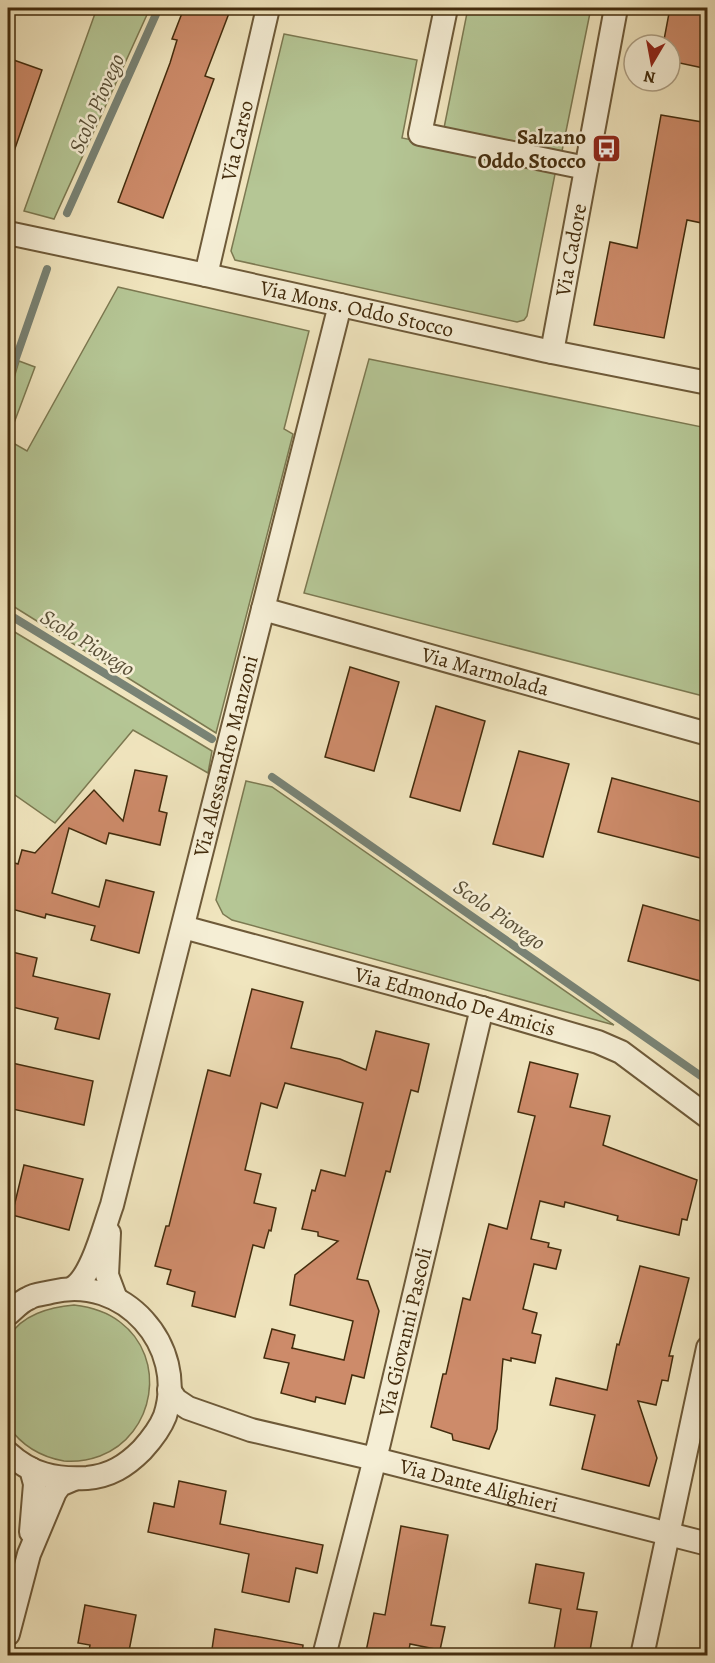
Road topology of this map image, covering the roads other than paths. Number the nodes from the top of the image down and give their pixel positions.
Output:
1 (268, 8) edge
2 (446, 8) edge
3 (616, 8) edge
4 (586, 168) junction
5 (8, 233) edge
6 (206, 275) junction
7 (340, 305) junction
8 (552, 352) junction
9 (708, 383) edge
10 (264, 609) junction
11 (708, 734) edge
12 (183, 927) junction
13 (482, 1008) junction
14 (708, 1117) edge
15 (112, 1205) junction
16 (73, 1288) junction
17 (116, 1299) junction
18 (8, 1314) edge
19 (708, 1348) edge
20 (169, 1389) junction
21 (161, 1425) junction
22 (251, 1430) junction
23 (8, 1453) edge
24 (375, 1459) junction
25 (31, 1469) junction
26 (74, 1479) junction
27 (668, 1534) junction
28 (708, 1544) edge
29 (29, 1554) junction
30 (8, 1634) edge
31 (324, 1656) edge
32 (642, 1656) edge

1 - 6 street, Via Carso
2 - 4 street
3 - 4 street, Via Cadore
4 - 8 street, Via Cadore
5 - 6 street, Via Mons. Oddo Stocco
6 - 7 street, Via Mons. Oddo Stocco
7 - 8 street, Via Mons. Oddo Stocco
7 - 10 street, Via Alessandro Manzoni
8 - 9 street, Via Mons. Oddo Stocco
10 - 11 street, Via Marmolada
10 - 12 street, Via Alessandro Manzoni
12 - 13 street, Via Edmondo De Amicis
12 - 15 street, Via Alessandro Manzoni
13 - 14 street, Via Edmondo De Amicis
13 - 24 street, Via Giovanni Pascoli
15 - 16 street
15 - 17 street
16 - 17 street
16 - 18 street
17 - 20 street
19 - 27 street
20 - 21 street
20 - 22 street, Via Dante Alighieri
21 - 22 street, Via Dante Alighieri
21 - 26 street
22 - 24 street, Via Dante Alighieri
23 - 25 street
24 - 27 street, Via Dante Alighieri
24 - 31 street, Via Giovanni Pascoli
25 - 26 street
25 - 29 street
26 - 29 street
27 - 28 street, Via Dante Alighieri
27 - 32 street
29 - 30 street

